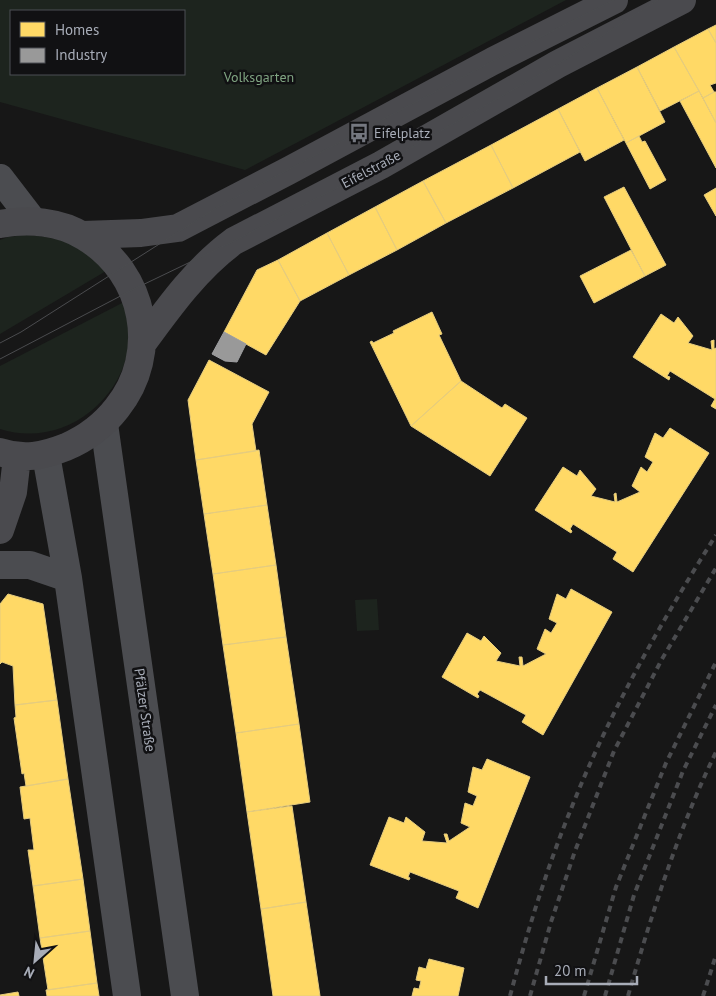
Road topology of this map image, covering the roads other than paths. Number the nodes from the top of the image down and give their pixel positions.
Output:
1 (614, 0) edge
2 (682, 0) edge
3 (0, 178) edge
4 (33, 221) junction
5 (0, 224) edge
6 (83, 236) junction
7 (142, 344) junction
8 (104, 424) junction
9 (8, 454) edge
10 (46, 455) junction
11 (0, 530) edge
12 (0, 565) edge
13 (68, 578) junction
14 (127, 996) edge
15 (185, 996) edge

1 - 6 street
2 - 7 street, Eifelstraße
3 - 4 street
4 - 5 street
4 - 6 street
6 - 7 street
7 - 8 street
8 - 10 street
8 - 15 street, Pfälzer Straße
9 - 10 street
9 - 11 street
10 - 13 street
12 - 13 street
13 - 14 street

